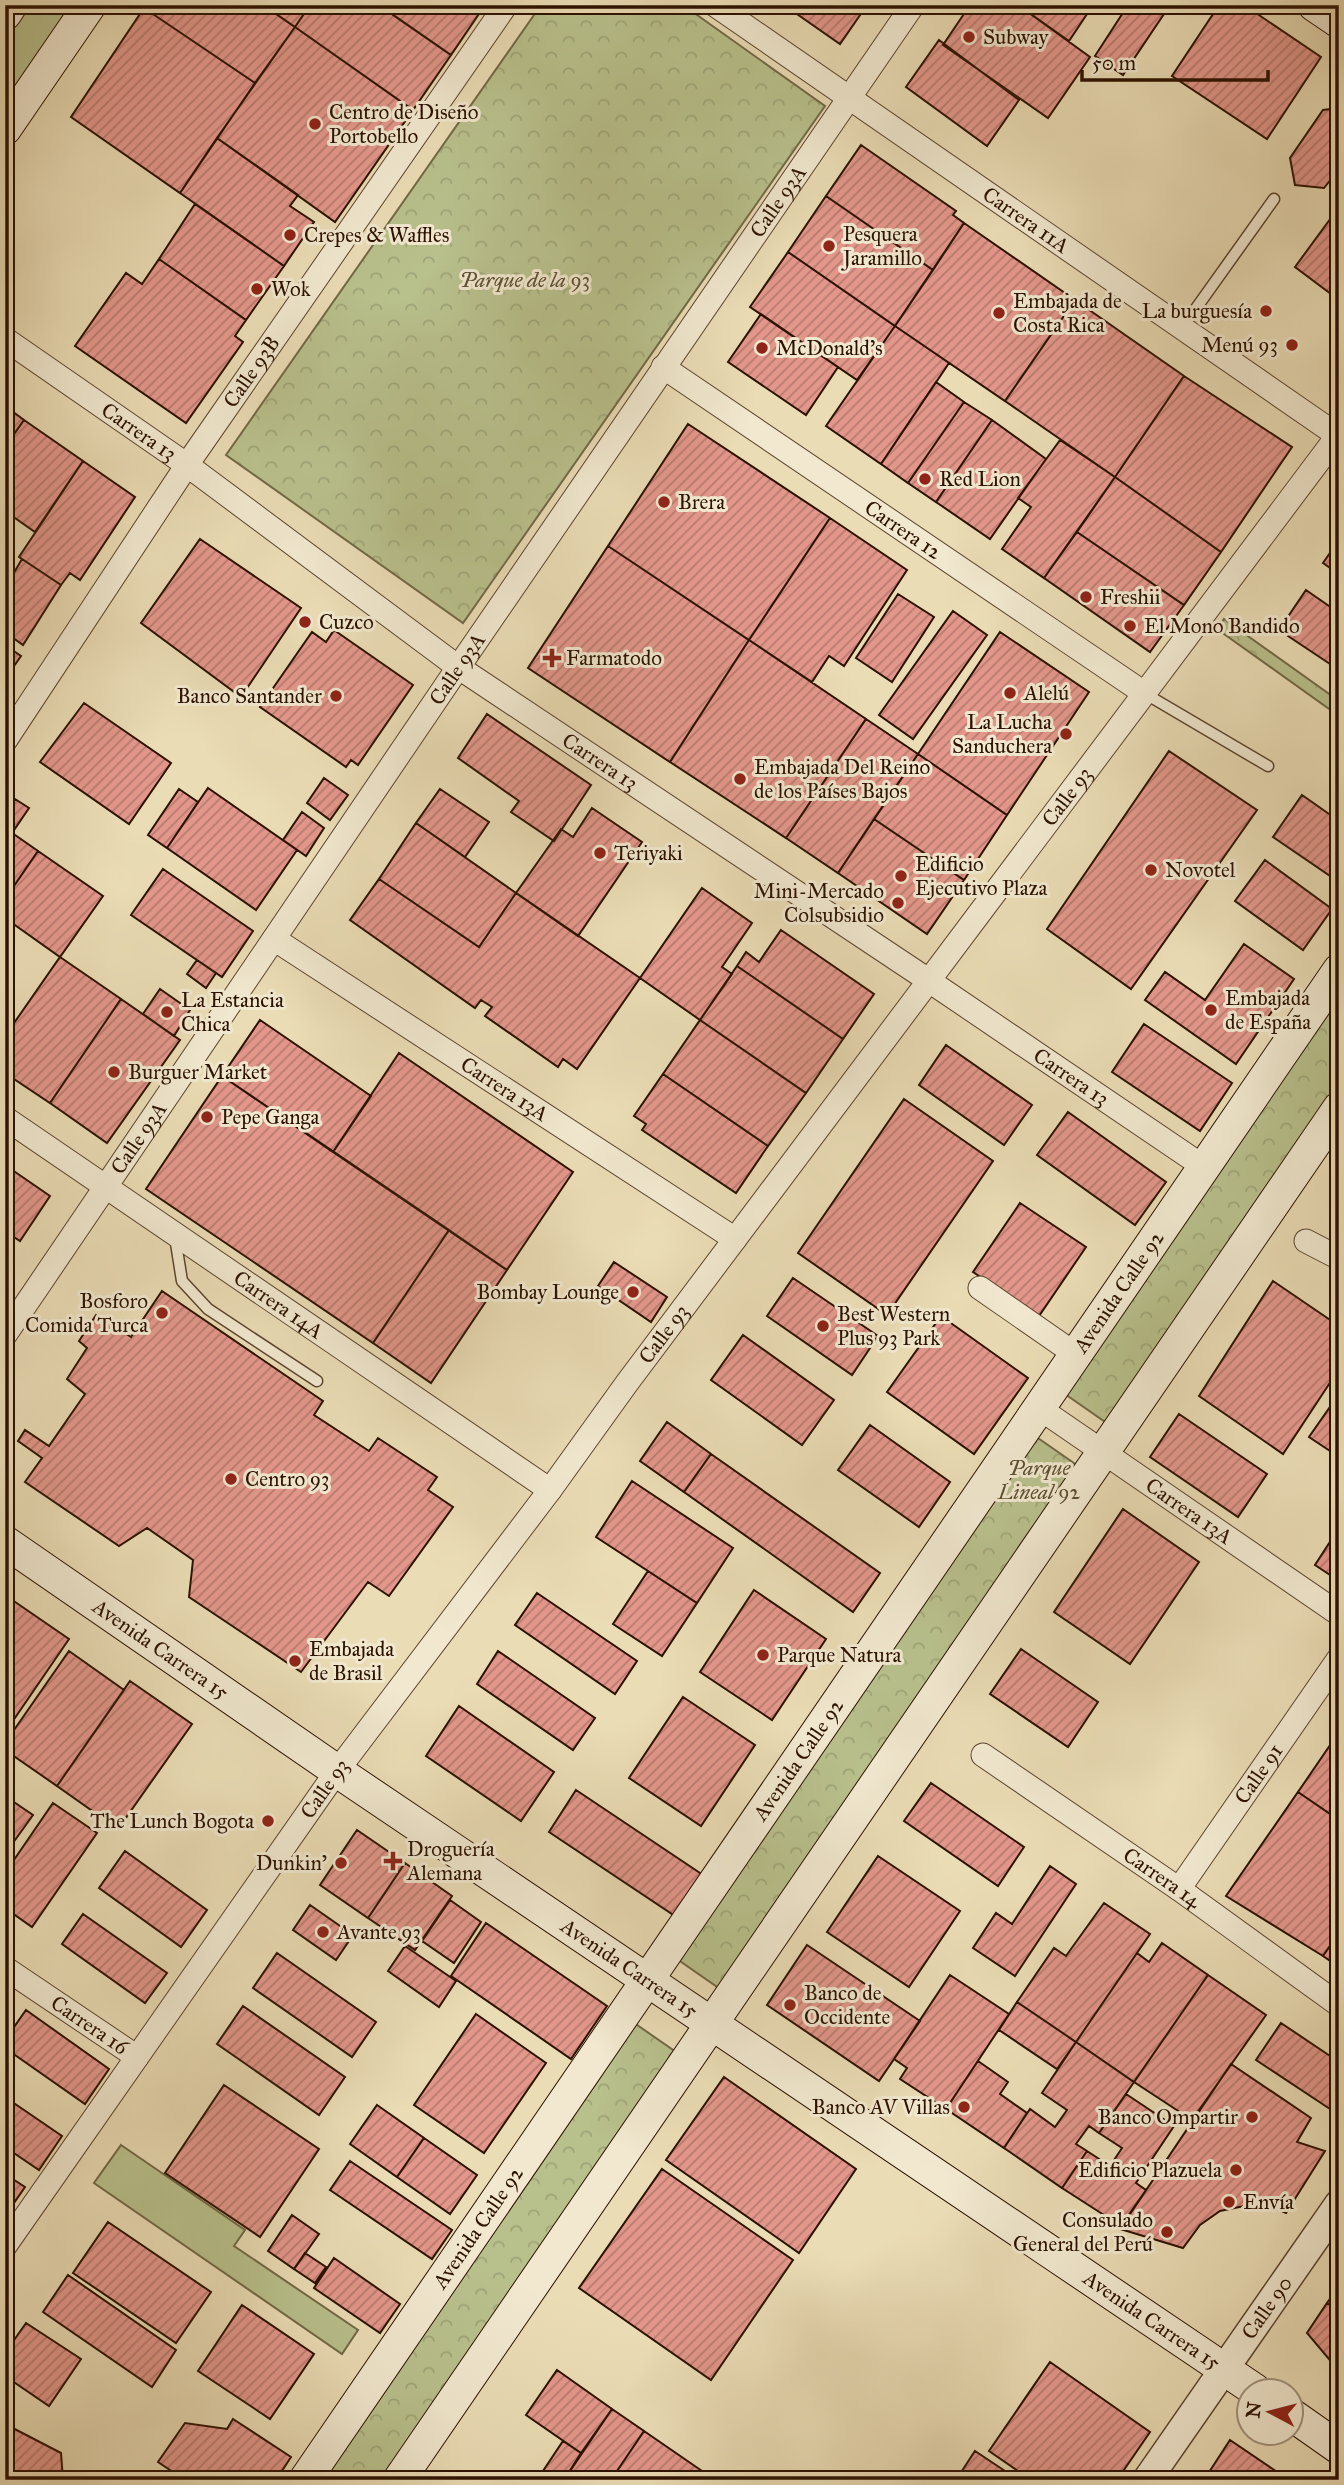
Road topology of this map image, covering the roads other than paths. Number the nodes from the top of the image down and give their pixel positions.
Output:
1 (11, 5) edge
2 (90, 5) edge
3 (506, 5) edge
4 (715, 5) edge
5 (913, 5) edge
6 (1314, 5) edge
7 (5, 14) edge
8 (1339, 22) edge
9 (849, 97) junction
10 (5, 129) edge
11 (1274, 199) dead end
12 (1182, 328) junction
13 (5, 339) edge
14 (663, 367) junction
15 (1338, 435) edge
16 (187, 465) junction
17 (458, 667) junction
18 (1144, 693) junction
19 (5, 741) edge
20 (1268, 766) dead end
21 (274, 939) junction
22 (1339, 970) edge
23 (929, 980) junction
24 (1339, 1108) edge
25 (5, 1118) edge
26 (1204, 1167) junction
27 (105, 1186) junction
28 (174, 1234) junction
29 (735, 1239) junction
30 (1306, 1241) dead end
31 (1339, 1258) edge
32 (980, 1288) dead end
33 (5, 1335) edge
34 (1075, 1354) junction
35 (317, 1381) dead end
36 (1039, 1408) junction
37 (1104, 1452) junction
38 (550, 1490) junction
39 (5, 1542) edge
40 (1339, 1614) edge
41 (1339, 1658) edge
42 (983, 1755) dead end
43 (337, 1771) junction
44 (1178, 1889) junction
45 (5, 1968) edge
46 (647, 1980) junction
47 (1339, 2005) edge
48 (713, 2024) junction
49 (137, 2057) junction
50 (1339, 2204) edge
51 (5, 2246) edge
52 (1223, 2368) junction
53 (1236, 2377) edge
54 (1306, 2425) edge
55 (1339, 2448) edge
56 (305, 2480) edge
57 (399, 2480) edge
58 (1147, 2480) edge

1 - 7 main road
2 - 10 main road
3 - 16 street, Calle 93B
4 - 9 street, Carrera 11A
5 - 9 street, Calle 93A
6 - 8 main road
9 - 12 street, Carrera 11A
9 - 14 street, Calle 93A
11 - 12 lane
12 - 15 street, Carrera 11A
13 - 16 street, Carrera 13
14 - 17 street, Calle 93A
14 - 18 street, Carrera 12
15 - 18 street, Calle 93
16 - 17 street, Carrera 13
16 - 19 street, Calle 93B
17 - 21 street, Calle 93A
17 - 23 street, Carrera 13
18 - 20 lane
18 - 23 street, Calle 93
21 - 27 street, Calle 93A
21 - 29 street, Carrera 13A
22 - 26 main road, Avenida Calle 92
23 - 26 street, Carrera 13
23 - 29 street, Calle 93
24 - 37 main road
25 - 27 street, Carrera 14A
26 - 34 main road, Avenida Calle 92
27 - 28 street, Carrera 14A
27 - 33 street, Calle 93A
28 - 35 lane
28 - 38 street, Carrera 14A
29 - 38 street, Calle 93
30 - 31 street
32 - 34 street
34 - 36 main road, Avenida Calle 92
36 - 37 street, Carrera 13A
36 - 46 main road, Avenida Calle 92
37 - 40 street, Carrera 13A
37 - 48 main road
38 - 43 street, Calle 93
39 - 43 main road, Avenida Carrera 15
41 - 44 street, Calle 91
42 - 44 street, Carrera 14
43 - 46 main road, Avenida Carrera 15
43 - 49 street, Calle 93
44 - 47 street, Carrera 14
45 - 49 street, Carrera 16
46 - 48 main road, Avenida Carrera 15
46 - 56 main road, Avenida Calle 92
48 - 52 main road, Avenida Carrera 15
48 - 57 main road
49 - 51 street, Calle 93
50 - 52 street, Calle 90
52 - 53 main road, Avenida Carrera 15
52 - 58 street, Calle 90
54 - 55 main road

